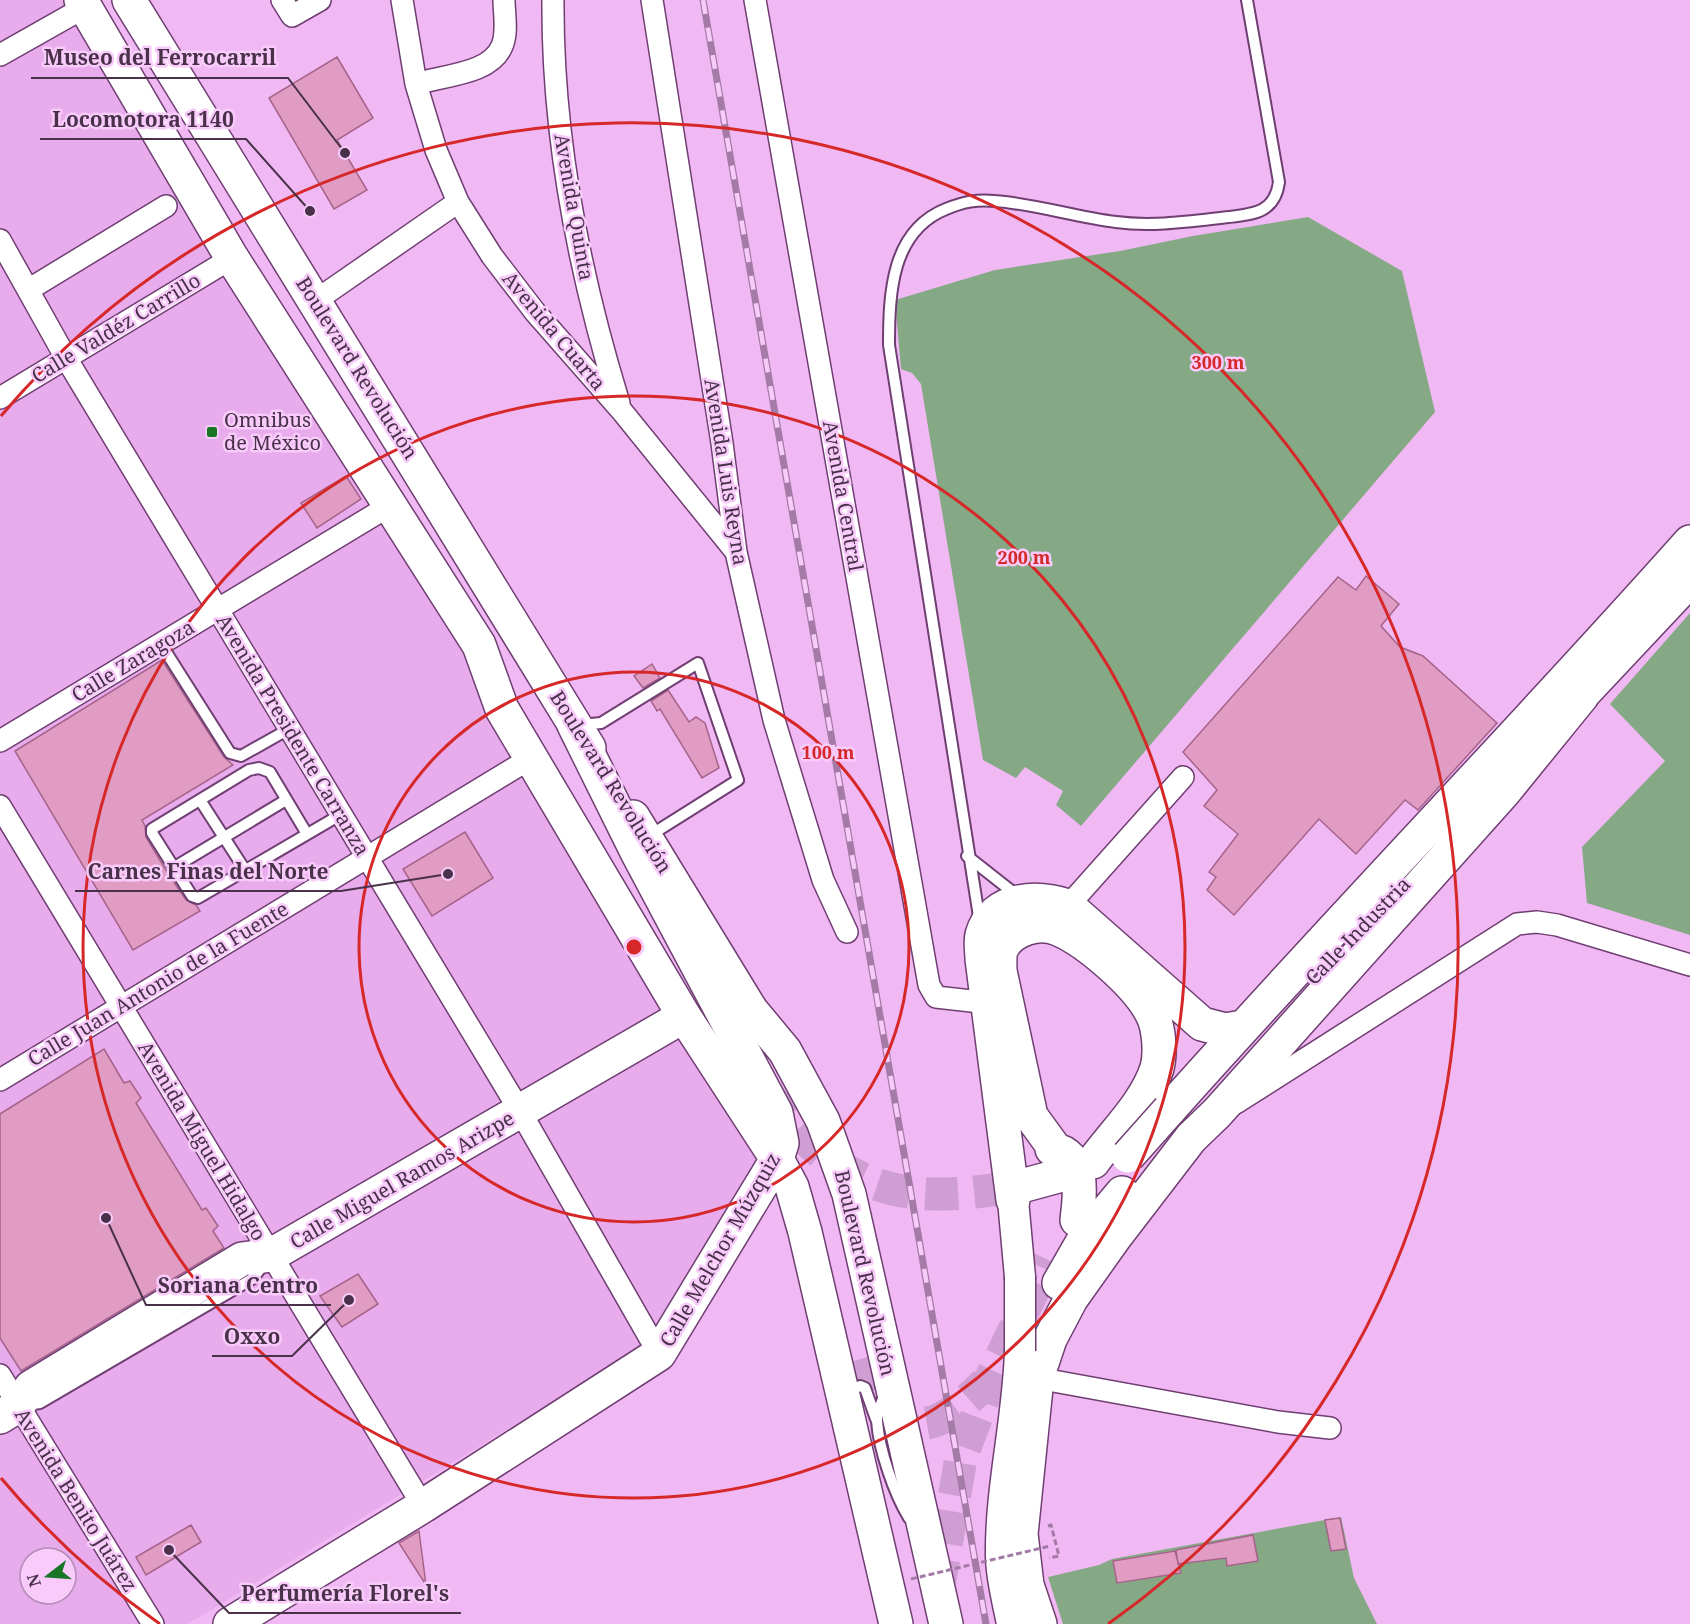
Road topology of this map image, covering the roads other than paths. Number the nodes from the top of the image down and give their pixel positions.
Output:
1 (129, 0) edge
2 (320, 0) edge
3 (504, 0) edge
4 (553, 0) edge
5 (652, 0) edge
6 (755, 0) edge
7 (1247, 0) edge
8 (83, 3) edge
9 (400, 4) edge
10 (287, 8) edge
11 (0, 55) edge
12 (416, 84) junction
13 (458, 202) junction
14 (166, 206) dead end
15 (0, 240) edge
16 (232, 258) junction
17 (28, 290) junction
18 (315, 301) junction
19 (66, 358) junction
20 (0, 398) edge
21 (621, 410) junction
22 (389, 506) junction
23 (1690, 542) edge
24 (736, 552) junction
25 (1690, 580) edge
26 (218, 609) junction
27 (161, 644) junction
28 (480, 645) junction
29 (1582, 696) junction
30 (574, 725) junction
31 (290, 729) junction
32 (0, 741) edge
33 (531, 758) junction
34 (1183, 777) dead end
35 (201, 800) junction
36 (286, 800) junction
37 (0, 806) edge
38 (340, 815) junction
39 (307, 834) junction
40 (223, 836) junction
41 (646, 837) junction
42 (967, 856) junction
43 (366, 858) junction
44 (173, 868) junction
45 (245, 870) junction
46 (1022, 899) junction
47 (1068, 906) junction
48 (847, 932) dead end
49 (982, 935) junction
50 (1690, 965) edge
51 (998, 1004) junction
52 (121, 1006) junction
53 (751, 1010) junction
54 (684, 1016) junction
55 (1243, 1027) junction
56 (723, 1047) dead end
57 (0, 1080) edge
58 (520, 1111) junction
59 (1217, 1113) junction
60 (1173, 1121) junction
61 (777, 1159) junction
62 (1073, 1163) junction
63 (1019, 1192) junction
64 (1077, 1220) junction
65 (271, 1255) junction
66 (1048, 1260) tunnel mouth
67 (1048, 1301) dead end
68 (659, 1354) junction
69 (867, 1357) tunnel mouth
70 (1025, 1368) junction
71 (0, 1375) edge
72 (890, 1381) junction
73 (9, 1411) edge
74 (855, 1411) junction
75 (1330, 1428) dead end
76 (877, 1475) dead end
77 (423, 1506) junction
78 (924, 1533) junction
79 (943, 1614) edge
80 (153, 1624) edge
81 (230, 1624) edge
82 (897, 1624) edge
83 (1012, 1624) edge
84 (1040, 1624) edge

1 - 18 main road, Boulevard Revolución
2 - 10 street
3 - 12 street
4 - 21 street, Avenida Quinta
5 - 24 street, Avenida Luis Reyna
6 - 51 street, Avenida Central
7 - 42 lane
8 - 11 street
8 - 16 main road
9 - 12 street, Avenida Cuarta
12 - 13 street, Avenida Cuarta
13 - 18 street
13 - 21 street, Avenida Cuarta
14 - 17 street
15 - 17 street, Avenida Presidente Carranza
16 - 19 street, Calle Valdéz Carrillo
16 - 22 main road
17 - 19 street, Avenida Presidente Carranza
18 - 30 main road, Boulevard Revolución
19 - 20 street, Calle Valdéz Carrillo
19 - 26 street, Avenida Presidente Carranza
21 - 24 street, Avenida Cuarta
22 - 26 street, Calle Zaragoza
22 - 28 main road
23 - 55 main road, Calle Industria
24 - 48 street, Avenida Luis Reyna
25 - 29 main road, Calle Industria
26 - 27 street, Calle Zaragoza
26 - 31 street, Avenida Presidente Carranza
27 - 31 lane
27 - 32 street, Calle Zaragoza
28 - 33 main road
28 - 56 main road
29 - 59 main road
29 - 60 main road, Calle Industria
30 - 41 main road, Boulevard Revolución
30 - 41 lane
30 - 61 main road, Calle Melchor Múzquiz
31 - 38 street, Avenida Presidente Carranza
33 - 43 street, Calle Juan Antonio de la Fuente
33 - 54 main road
34 - 47 street
35 - 36 lane
35 - 40 lane
35 - 44 lane
36 - 39 lane
36 - 40 lane
37 - 52 street, Avenida Miguel Hidalgo
38 - 39 lane
38 - 43 street, Avenida Presidente Carranza
39 - 45 lane
40 - 44 lane
40 - 45 lane
41 - 53 main road, Boulevard Revolución
42 - 46 lane
42 - 49 lane
43 - 52 street, Calle Juan Antonio de la Fuente
43 - 58 street, Avenida Presidente Carranza
44 - 45 lane
46 - 47 main road
46 - 49 main road
47 - 55 main road
49 - 51 main road
50 - 59 street
51 - 62 main road
51 - 62 main road
51 - 63 main road
52 - 57 street, Calle Juan Antonio de la Fuente
52 - 65 street, Avenida Miguel Hidalgo
53 - 69 main road
53 - 72 main road, Boulevard Revolución
54 - 58 main road, Calle Miguel Ramos Arizpe
54 - 61 main road
55 - 60 main road, Calle Industria
58 - 65 main road, Calle Miguel Ramos Arizpe
58 - 68 street, Avenida Presidente Carranza
59 - 70 main road
60 - 62 main road
60 - 64 main road, Calle Industria, bridge
60 - 67 main road, Calle Industria
61 - 68 main road, Calle Melchor Múzquiz
61 - 74 main road
62 - 63 main road
62 - 64 main road
63 - 70 main road, bridge
64 - 66 main road, Calle Industria
65 - 73 main road, Calle Miguel Ramos Arizpe
65 - 77 street, Avenida Miguel Hidalgo
68 - 77 main road, Calle Melchor Múzquiz
70 - 75 street
70 - 83 main road
70 - 84 main road
71 - 73 street, Avenida Benito Juárez
72 - 74 lane
72 - 78 main road, Boulevard Revolución
73 - 80 street, Avenida Benito Juárez
74 - 76 lane
74 - 78 lane
74 - 82 main road
77 - 81 main road, Calle Melchor Múzquiz
78 - 79 main road, Boulevard Revolución
79 - 82 main road

